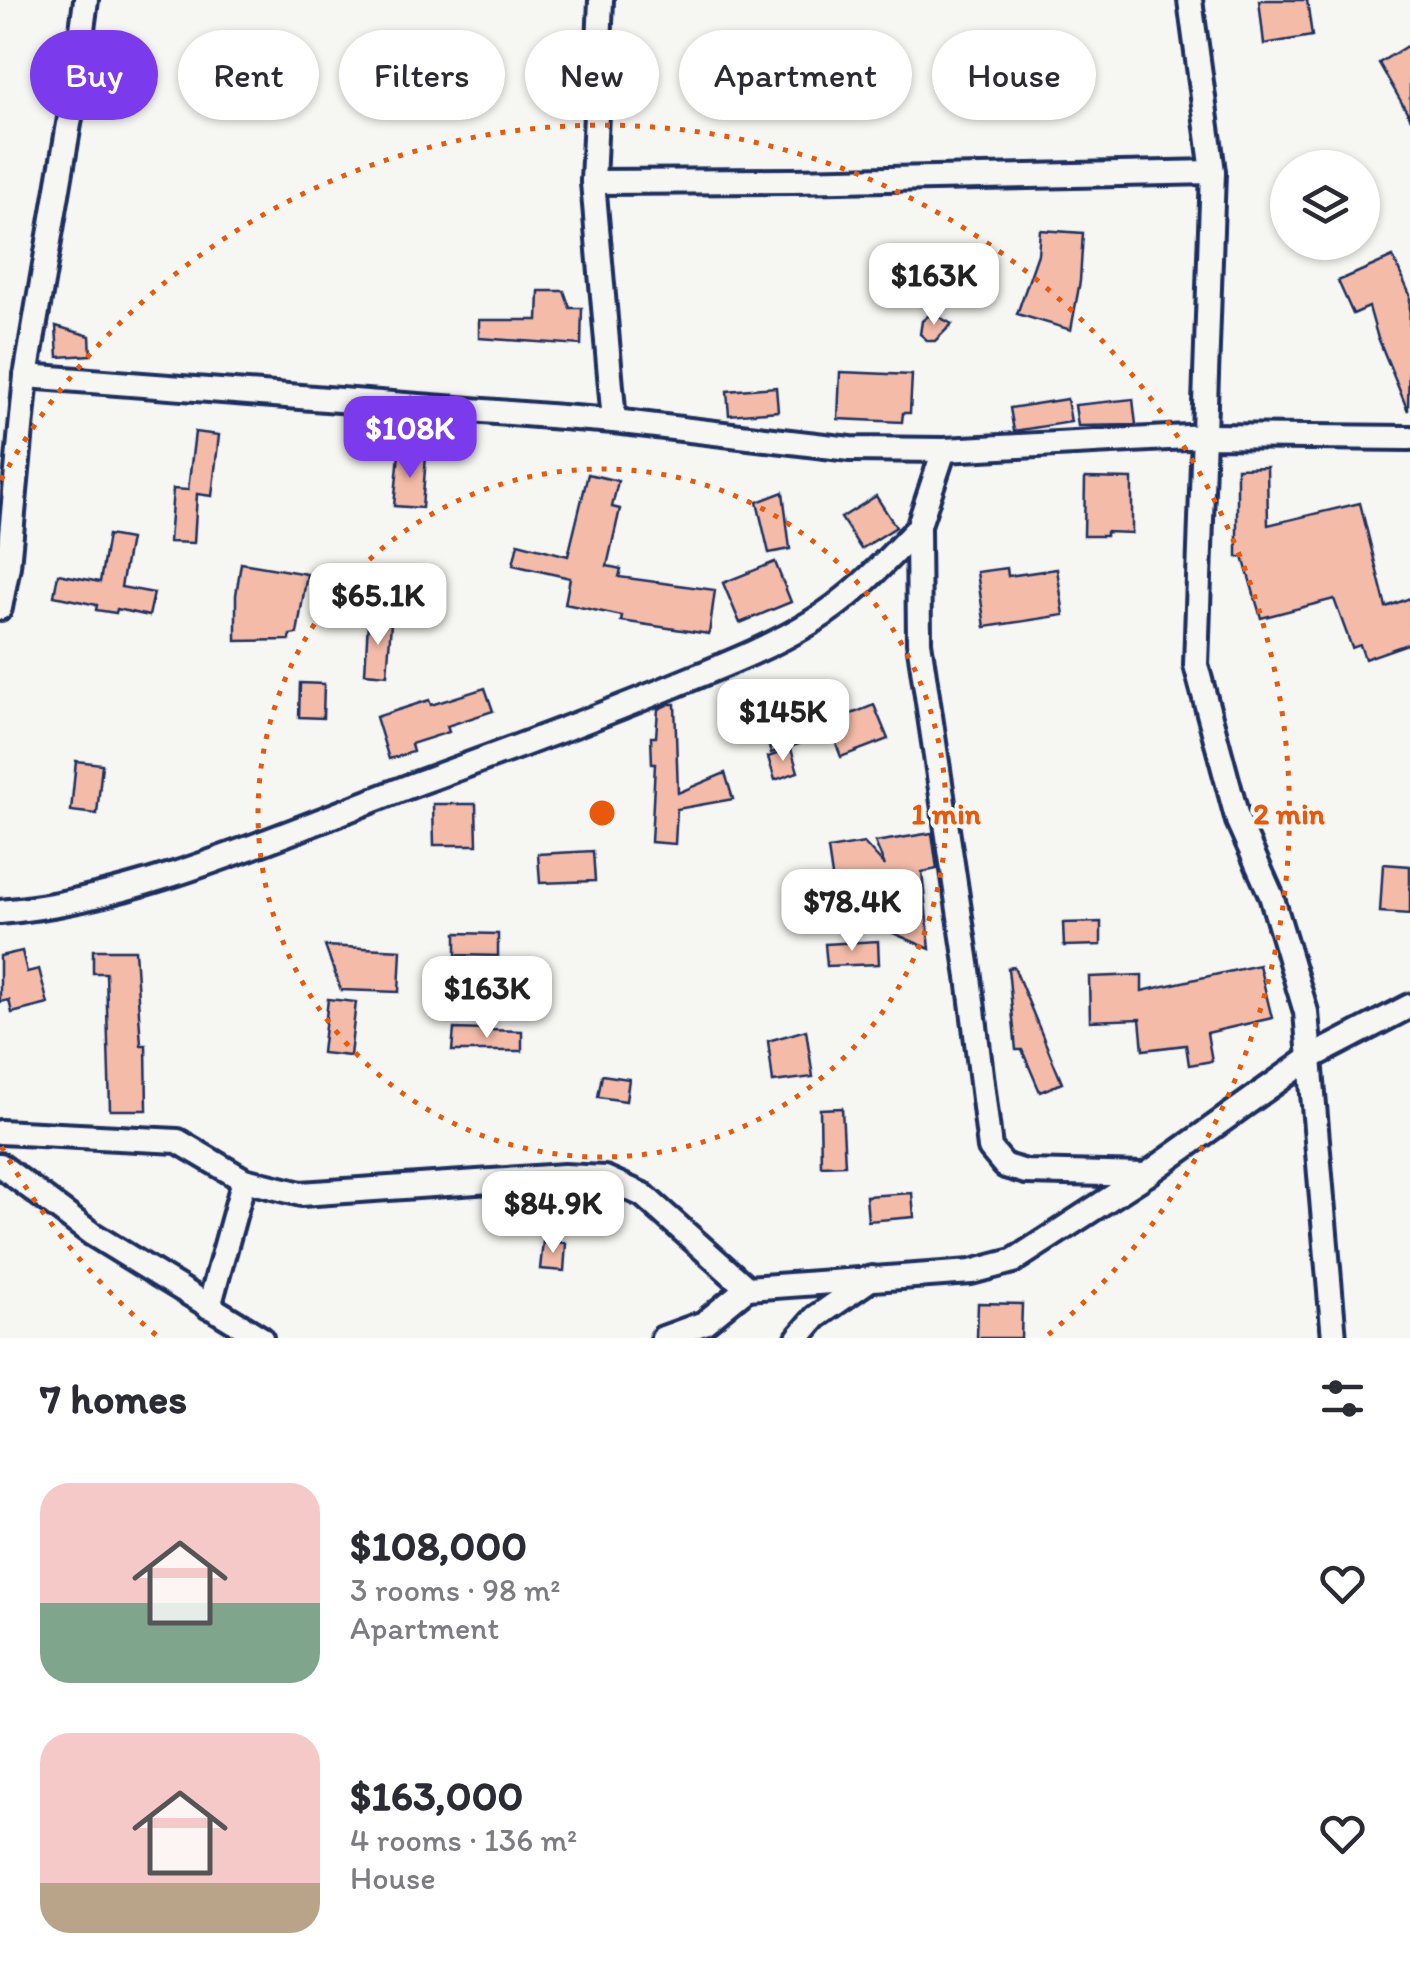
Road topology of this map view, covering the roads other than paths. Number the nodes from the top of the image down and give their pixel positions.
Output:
1 (86, 0) edge
2 (602, 0) edge
3 (1190, 0) edge
4 (1213, 172) junction
5 (593, 182) junction
6 (26, 376) junction
7 (614, 421) junction
8 (1206, 436) junction
9 (1410, 438) edge
10 (944, 450) junction
11 (918, 528) junction
12 (0, 608) edge
13 (0, 912) edge
14 (1410, 1006) edge
15 (1310, 1058) junction
16 (0, 1132) edge
17 (0, 1165) edge
18 (1146, 1175) junction
19 (244, 1180) junction
20 (875, 1276) junction
21 (747, 1288) junction
22 (209, 1307) junction
23 (262, 1338) edge
24 (663, 1338) edge
25 (798, 1338) edge
26 (1334, 1338) edge

1 - 6 street
2 - 5 street
3 - 4 street
4 - 5 street
4 - 8 street
5 - 7 street
6 - 7 street
6 - 12 street
7 - 10 street
8 - 9 street
8 - 10 street
8 - 15 street
10 - 11 street
11 - 13 street
11 - 18 street
14 - 15 street
15 - 18 street
15 - 26 street
16 - 19 street
17 - 22 street
18 - 20 street
19 - 21 street
19 - 22 street
20 - 21 street
20 - 25 street
21 - 24 street
22 - 23 street

